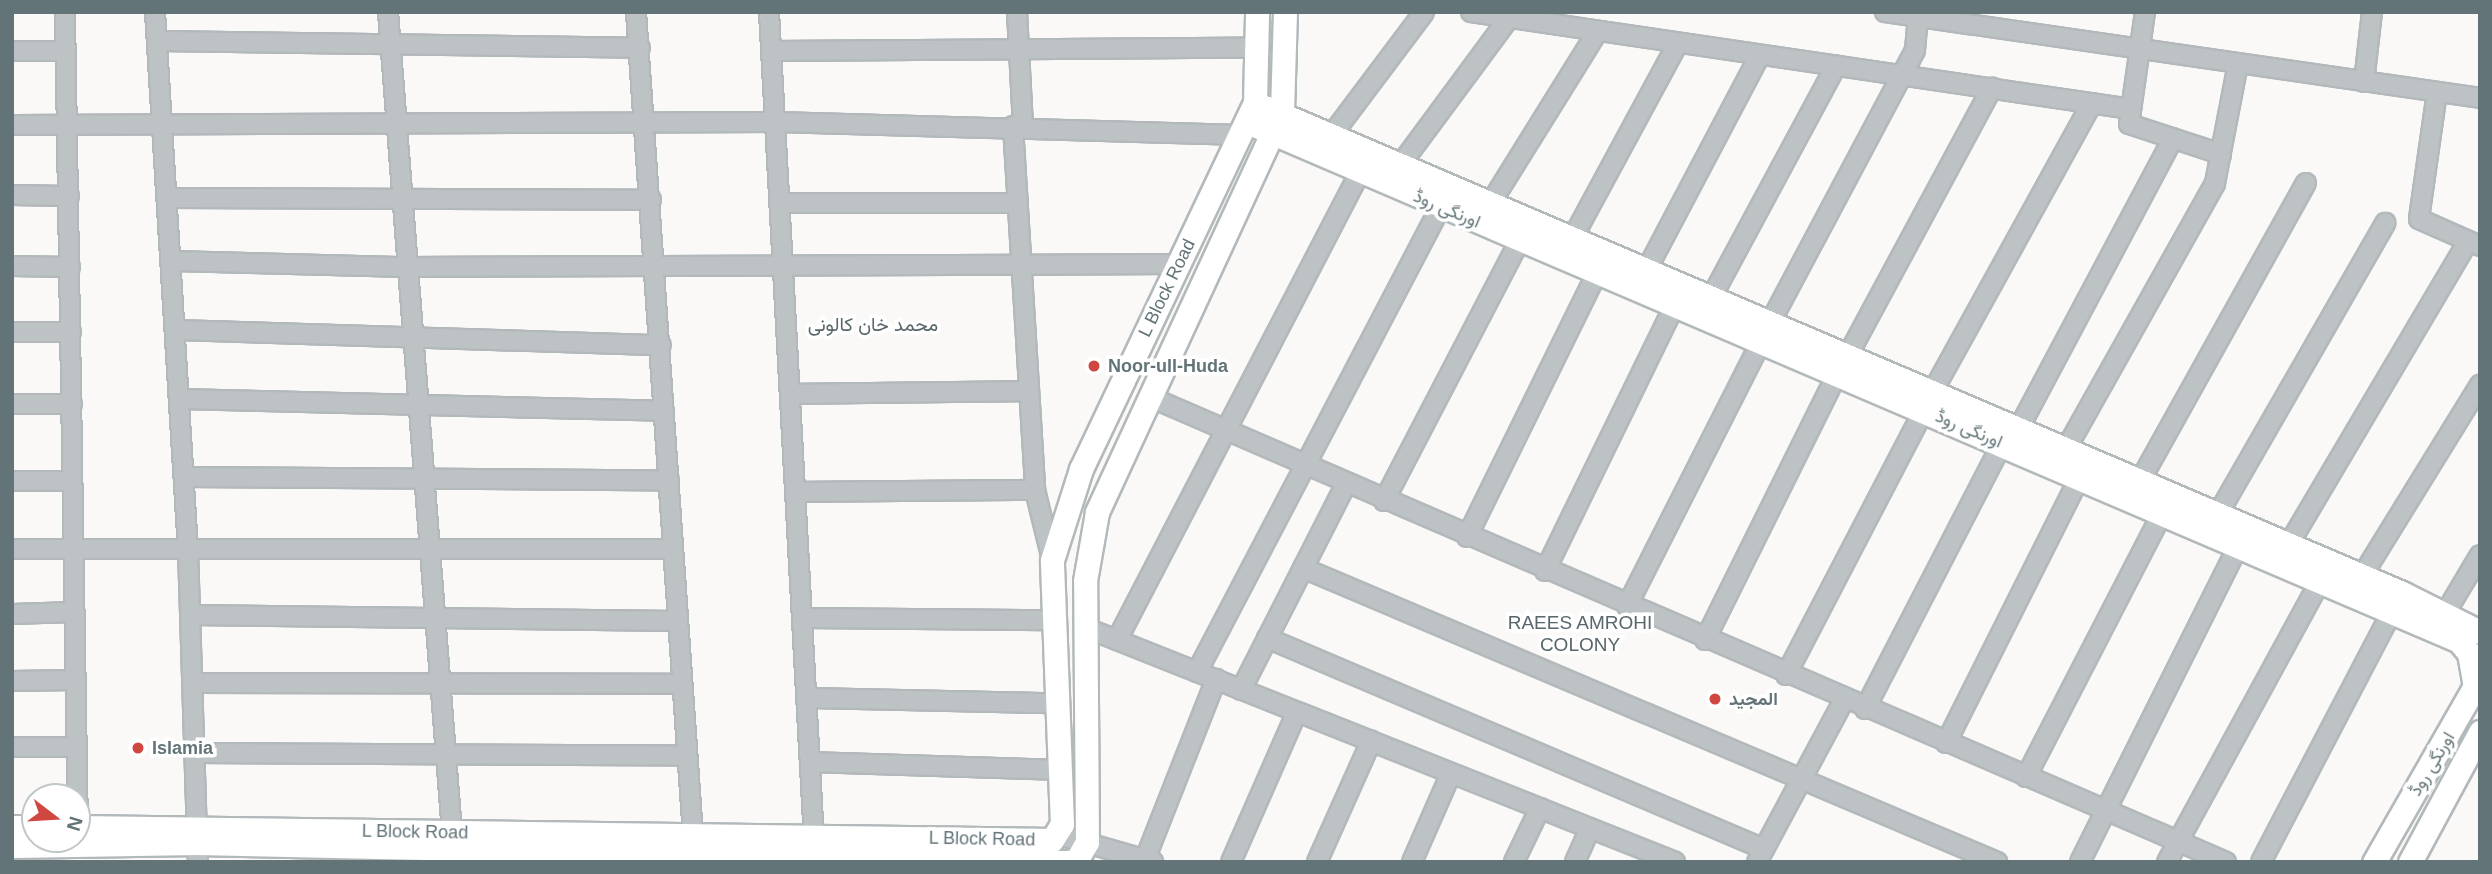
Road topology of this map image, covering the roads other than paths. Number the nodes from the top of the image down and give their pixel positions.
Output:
1 (65, 12) edge
2 (155, 12) edge
3 (388, 12) edge
4 (636, 12) edge
5 (769, 12) edge
6 (1017, 12) edge
7 (1257, 12) edge
8 (1285, 12) edge
9 (1423, 12) edge
10 (1471, 12) edge
11 (1885, 12) edge
12 (2145, 12) edge
13 (2372, 12) edge
14 (1918, 15) edge
15 (1509, 18) junction
16 (1577, 21) edge
17 (1597, 32) junction
18 (158, 41) junction
19 (1678, 43) junction
20 (391, 47) junction
21 (639, 48) junction
22 (1260, 48) junction
23 (1019, 49) junction
24 (2141, 50) junction
25 (12, 51) edge
26 (66, 51) junction
27 (772, 51) junction
28 (1760, 55) junction
29 (2238, 64) junction
30 (1836, 66) junction
31 (1902, 75) junction
32 (2364, 82) junction
33 (1992, 88) junction
34 (2437, 92) junction
35 (2480, 98) edge
36 (2092, 103) junction
37 (2131, 109) junction
38 (1282, 112) junction
39 (1248, 120) junction
40 (776, 122) junction
41 (647, 124) junction
42 (12, 125) edge
43 (69, 126) junction
44 (396, 126) junction
45 (1018, 126) junction
46 (166, 127) junction
47 (1272, 133) junction
48 (2173, 138) junction
49 (1324, 144) junction
50 (2221, 154) junction
51 (1401, 164) junction
52 (1360, 172) junction
53 (2306, 183) dead end
54 (12, 195) edge
55 (69, 196) junction
56 (170, 198) junction
57 (402, 200) junction
58 (651, 200) junction
59 (1492, 201) junction
60 (781, 203) junction
61 (1018, 203) junction
62 (1441, 206) junction
63 (1531, 219) junction
64 (2385, 223) dead end
65 (1520, 239) junction
66 (1572, 239) junction
67 (2474, 243) edge
68 (173, 261) junction
69 (1178, 264) junction
70 (12, 266) edge
71 (70, 267) junction
72 (407, 267) junction
73 (657, 268) junction
74 (786, 268) junction
75 (1021, 269) junction
76 (1598, 271) junction
77 (1646, 271) junction
78 (1711, 298) junction
79 (1676, 303) junction
80 (177, 330) junction
81 (12, 332) edge
82 (71, 332) junction
83 (1766, 332) junction
84 (412, 334) junction
85 (661, 345) junction
86 (1843, 365) junction
87 (2480, 385) edge
88 (1029, 391) junction
89 (792, 394) junction
90 (1150, 397) junction
91 (180, 399) junction
92 (1928, 401) junction
93 (12, 404) edge
94 (72, 404) junction
95 (417, 404) junction
96 (664, 411) junction
97 (1226, 430) junction
98 (2010, 436) junction
99 (2066, 449) junction
100 (1305, 466) junction
101 (184, 477) junction
102 (2080, 477) junction
103 (423, 479) junction
104 (669, 480) junction
105 (12, 481) edge
106 (72, 481) junction
107 (2140, 481) junction
108 (1346, 484) junction
109 (1035, 490) junction
110 (797, 492) junction
111 (1384, 501) junction
112 (2163, 511) junction
113 (2218, 514) junction
114 (1467, 537) junction
115 (2289, 544) junction
116 (2239, 545) junction
117 (428, 547) junction
118 (73, 548) junction
119 (12, 549) edge
120 (673, 549) junction
121 (188, 550) junction
122 (2480, 555) edge
123 (1052, 560) junction
124 (1303, 568) junction
125 (1545, 571) junction
126 (2362, 576) junction
127 (2321, 580) junction
128 (2398, 601) junction
129 (1626, 606) junction
130 (74, 612) junction
131 (2446, 612) junction
132 (12, 614) edge
133 (190, 615) junction
134 (434, 617) junction
135 (803, 618) junction
136 (1049, 620) junction
137 (677, 621) junction
138 (1084, 627) junction
139 (2480, 632) edge
140 (1267, 638) junction
141 (1117, 640) junction
142 (1705, 640) junction
143 (1197, 672) junction
144 (1786, 675) junction
145 (75, 680) junction
146 (1216, 680) junction
147 (12, 681) edge
148 (192, 683) junction
149 (682, 684) junction
150 (440, 686) junction
151 (1241, 690) junction
152 (807, 698) junction
153 (1844, 700) junction
154 (1055, 703) junction
155 (1865, 709) junction
156 (1297, 712) junction
157 (2480, 732) edge
158 (1371, 741) junction
159 (1946, 743) junction
160 (12, 747) edge
161 (76, 747) junction
162 (194, 753) junction
163 (446, 755) junction
164 (687, 756) junction
165 (810, 762) junction
166 (1061, 770) junction
167 (1451, 773) junction
168 (2026, 777) junction
169 (1801, 779) junction
170 (77, 783) edge
171 (1540, 808) junction
172 (2107, 811) junction
173 (1590, 828) junction
174 (1059, 835) junction
175 (814, 839) junction
176 (91, 840) edge
177 (2179, 841) junction
178 (1087, 842) junction
179 (197, 844) edge
180 (453, 849) edge
181 (686, 850) edge
182 (1641, 855) edge
183 (1760, 855) edge
184 (916, 860) edge
185 (1147, 861) edge
186 (1065, 862) edge
187 (1231, 862) edge
188 (1317, 862) edge
189 (1412, 862) edge
190 (1514, 862) edge
191 (1575, 862) edge
192 (1675, 862) edge
193 (1997, 862) edge
194 (2080, 862) edge
195 (2167, 862) edge
196 (2226, 862) edge
197 (2261, 862) edge
198 (2374, 862) edge
199 (2410, 862) edge

1 - 26 street
2 - 18 street
3 - 20 street
4 - 21 street
5 - 27 street
6 - 23 street
7 - 22 main road, L Block Road
8 - 38 main road, L Block Road
9 - 49 street
10 - 15 street
11 - 14 street
12 - 24 street
13 - 32 street
14 - 24 street
14 - 31 street
15 - 16 street
15 - 51 street
16 - 17 street
17 - 19 street
17 - 59 street
18 - 20 street
18 - 46 street
19 - 28 street
19 - 66 street
20 - 21 street
20 - 44 street
21 - 41 street
22 - 23 street
22 - 39 main road, L Block Road
23 - 27 street
23 - 45 street
24 - 29 street
24 - 37 street
25 - 26 street
26 - 43 street
27 - 40 street
28 - 30 street
28 - 77 street
29 - 32 street
29 - 50 street
30 - 31 street
30 - 78 street
31 - 33 street
31 - 83 street
32 - 34 street
33 - 36 street
33 - 86 street
34 - 35 street
34 - 67 street
36 - 37 street
36 - 92 street
37 - 48 street
38 - 39 main road, اورنگی روڈ
38 - 47 main road, L Block Road
38 - 49 main road, اورنگی روڈ
39 - 45 street
39 - 47 main road, اورنگی روڈ
39 - 69 main road, L Block Road
40 - 41 street
40 - 45 street
40 - 60 street
41 - 44 street
41 - 58 street
42 - 43 street
43 - 46 street
43 - 55 street
44 - 46 street
44 - 57 street
45 - 61 street
46 - 56 street
47 - 49 main road, اورنگی روڈ
47 - 90 main road, L Block Road
48 - 50 street
48 - 98 street
49 - 51 main road, اورنگی روڈ
49 - 52 main road, اورنگی روڈ
50 - 99 street
51 - 59 main road, اورنگی روڈ
52 - 62 main road, اورنگی روڈ
52 - 97 street
53 - 107 street
54 - 55 street
55 - 71 street
56 - 57 street
56 - 68 street
57 - 58 street
57 - 72 street
58 - 73 street
59 - 63 main road, اورنگی روڈ
60 - 61 street
60 - 74 street
61 - 75 street
62 - 65 main road, اورنگی روڈ
62 - 100 street
63 - 65 street
63 - 66 main road, اورنگی روڈ
64 - 113 street
65 - 76 main road, اورنگی روڈ
65 - 111 street
66 - 77 main road, اورنگی روڈ
67 - 115 street
68 - 72 street
68 - 80 street
69 - 75 street
69 - 123 main road, L Block Road
70 - 71 street
71 - 82 street
72 - 73 street
72 - 84 street
73 - 74 street
73 - 85 street
74 - 75 street
74 - 89 street
75 - 88 street
76 - 79 main road, اورنگی روڈ
76 - 114 street
77 - 78 main road, اورنگی روڈ
78 - 83 main road, اورنگی روڈ
79 - 83 main road, اورنگی روڈ
79 - 125 street
80 - 84 street
80 - 91 street
81 - 82 street
82 - 94 street
83 - 86 main road, اورنگی روڈ
83 - 129 street
84 - 85 street
84 - 95 street
85 - 96 street
86 - 92 main road, اورنگی روڈ
86 - 142 street
87 - 126 street
88 - 89 street
88 - 109 street
89 - 110 street
90 - 97 street
90 - 138 main road, L Block Road
91 - 95 street
91 - 101 street
92 - 98 main road, اورنگی روڈ
92 - 144 street
93 - 94 street
94 - 106 street
95 - 96 street
95 - 103 street
96 - 104 street
97 - 100 street
97 - 141 street
98 - 99 main road, اورنگی روڈ
98 - 102 main road, اورنگی روڈ
98 - 155 street
99 - 107 main road, اورنگی روڈ
100 - 108 street
100 - 143 street
101 - 103 street
101 - 121 street
102 - 112 main road, اورنگی روڈ
102 - 159 street
103 - 104 street
103 - 117 street
104 - 120 street
105 - 106 street
106 - 118 street
107 - 113 main road, اورنگی روڈ
108 - 111 street
108 - 124 street
109 - 110 street
109 - 123 street
110 - 135 street
111 - 114 street
112 - 116 main road, اورنگی روڈ
112 - 168 street
113 - 115 main road, اورنگی روڈ
114 - 125 street
115 - 126 main road, اورنگی روڈ
116 - 127 main road, اورنگی روڈ
116 - 172 street
117 - 120 street
117 - 121 street
117 - 134 street
118 - 119 street
118 - 121 street
118 - 130 street
120 - 137 street
121 - 133 street
122 - 131 street
123 - 136 main road, L Block Road
124 - 140 street
124 - 169 street
125 - 129 street
126 - 128 main road, اورنگی روڈ
127 - 128 main road, اورنگی روڈ
127 - 177 street
128 - 131 main road, اورنگی روڈ
128 - 197 street
128 - 198 main road, اورنگی روڈ
129 - 142 street
130 - 132 street
130 - 145 street
131 - 139 main road, اورنگی روڈ
133 - 134 street
133 - 148 street
134 - 137 street
134 - 150 street
135 - 136 street
135 - 152 street
136 - 154 main road, L Block Road
137 - 149 street
138 - 141 street
138 - 178 main road, L Block Road
140 - 151 street
140 - 183 street
141 - 143 street
142 - 144 street
143 - 146 street
144 - 153 street
145 - 147 street
145 - 161 street
146 - 151 street
146 - 185 street
148 - 150 street
148 - 162 street
149 - 150 street
149 - 164 street
150 - 163 street
151 - 156 street
152 - 154 street
152 - 165 street
153 - 155 street
153 - 169 street
154 - 166 main road, L Block Road
155 - 159 street
156 - 158 street
156 - 187 street
157 - 199 main road, اورنگی روڈ
158 - 167 street
158 - 188 street
159 - 168 street
160 - 161 street
161 - 170 street
162 - 163 street
162 - 179 street
163 - 164 street
163 - 180 street
164 - 181 street
165 - 166 street
165 - 175 street
166 - 174 main road, L Block Road
167 - 171 street
167 - 189 street
168 - 172 street
169 - 183 street
169 - 193 street
171 - 173 street
171 - 190 street
172 - 177 street
172 - 194 street
173 - 182 street
173 - 191 street
174 - 175 main road, L Block Road
174 - 178 street
175 - 181 main road, L Block Road
176 - 179 main road, L Block Road
177 - 195 street
177 - 196 street
178 - 185 street
178 - 186 main road, L Block Road
179 - 180 main road, L Block Road
180 - 181 main road, L Block Road
181 - 184 main road, L Block Road
182 - 192 street
184 - 186 main road, L Block Road

